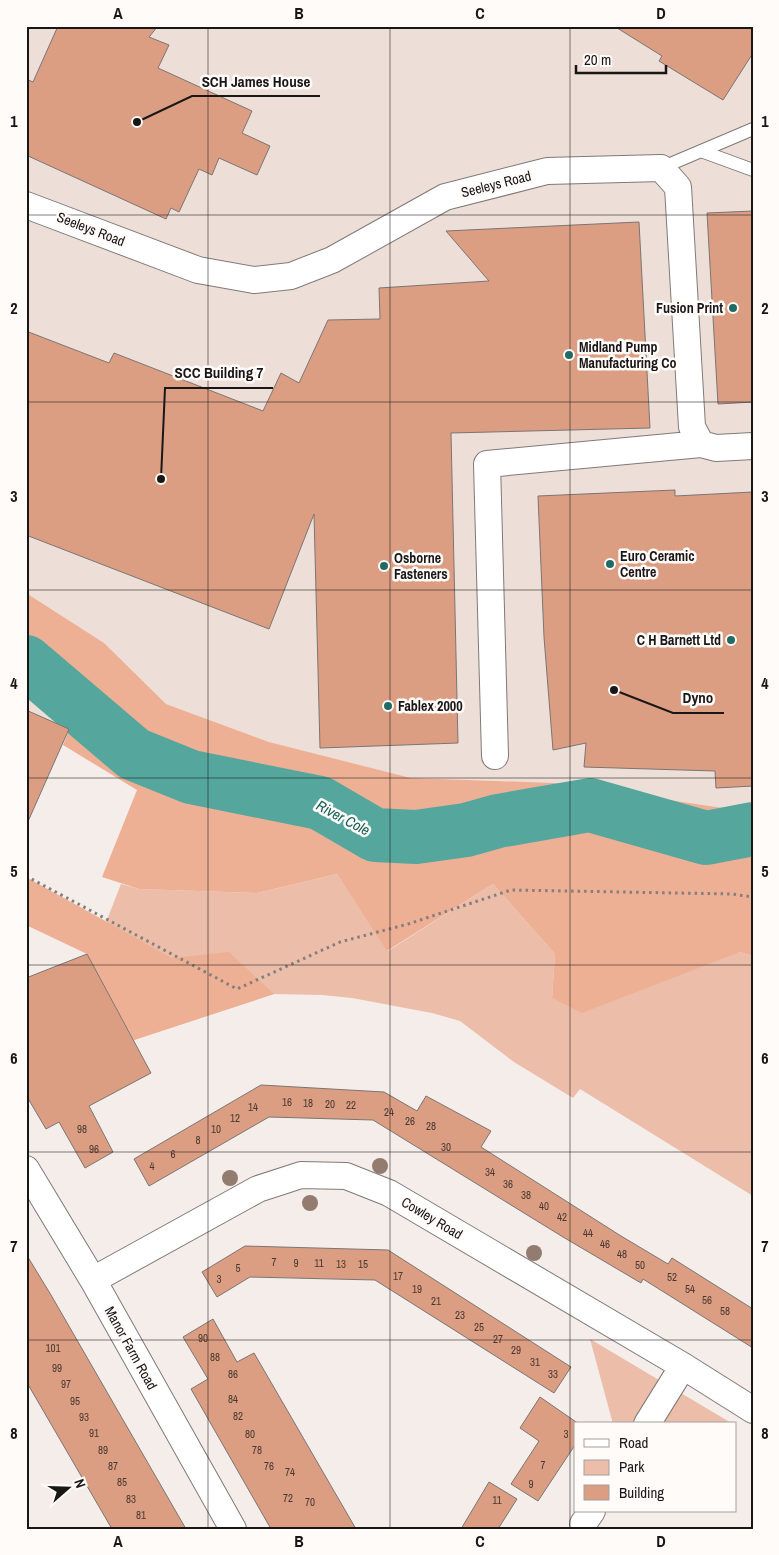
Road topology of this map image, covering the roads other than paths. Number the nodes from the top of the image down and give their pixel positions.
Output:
1 (753, 129) edge
2 (701, 151) junction
3 (661, 168) junction
4 (753, 170) edge
5 (26, 205) edge
6 (701, 444) junction
7 (753, 446) edge
8 (495, 756) dead end
9 (26, 1169) edge
10 (93, 1280) junction
11 (684, 1366) junction
12 (753, 1410) edge
13 (648, 1422) edge
14 (234, 1529) edge

1 - 2 lane
2 - 3 lane
2 - 4 lane
3 - 5 street, Seeleys Road
3 - 6 street
6 - 7 street
6 - 8 street
9 - 10 street, Manor Farm Road
10 - 11 street, Cowley Road
10 - 14 street, Manor Farm Road
11 - 12 street, Cowley Road
11 - 13 street

